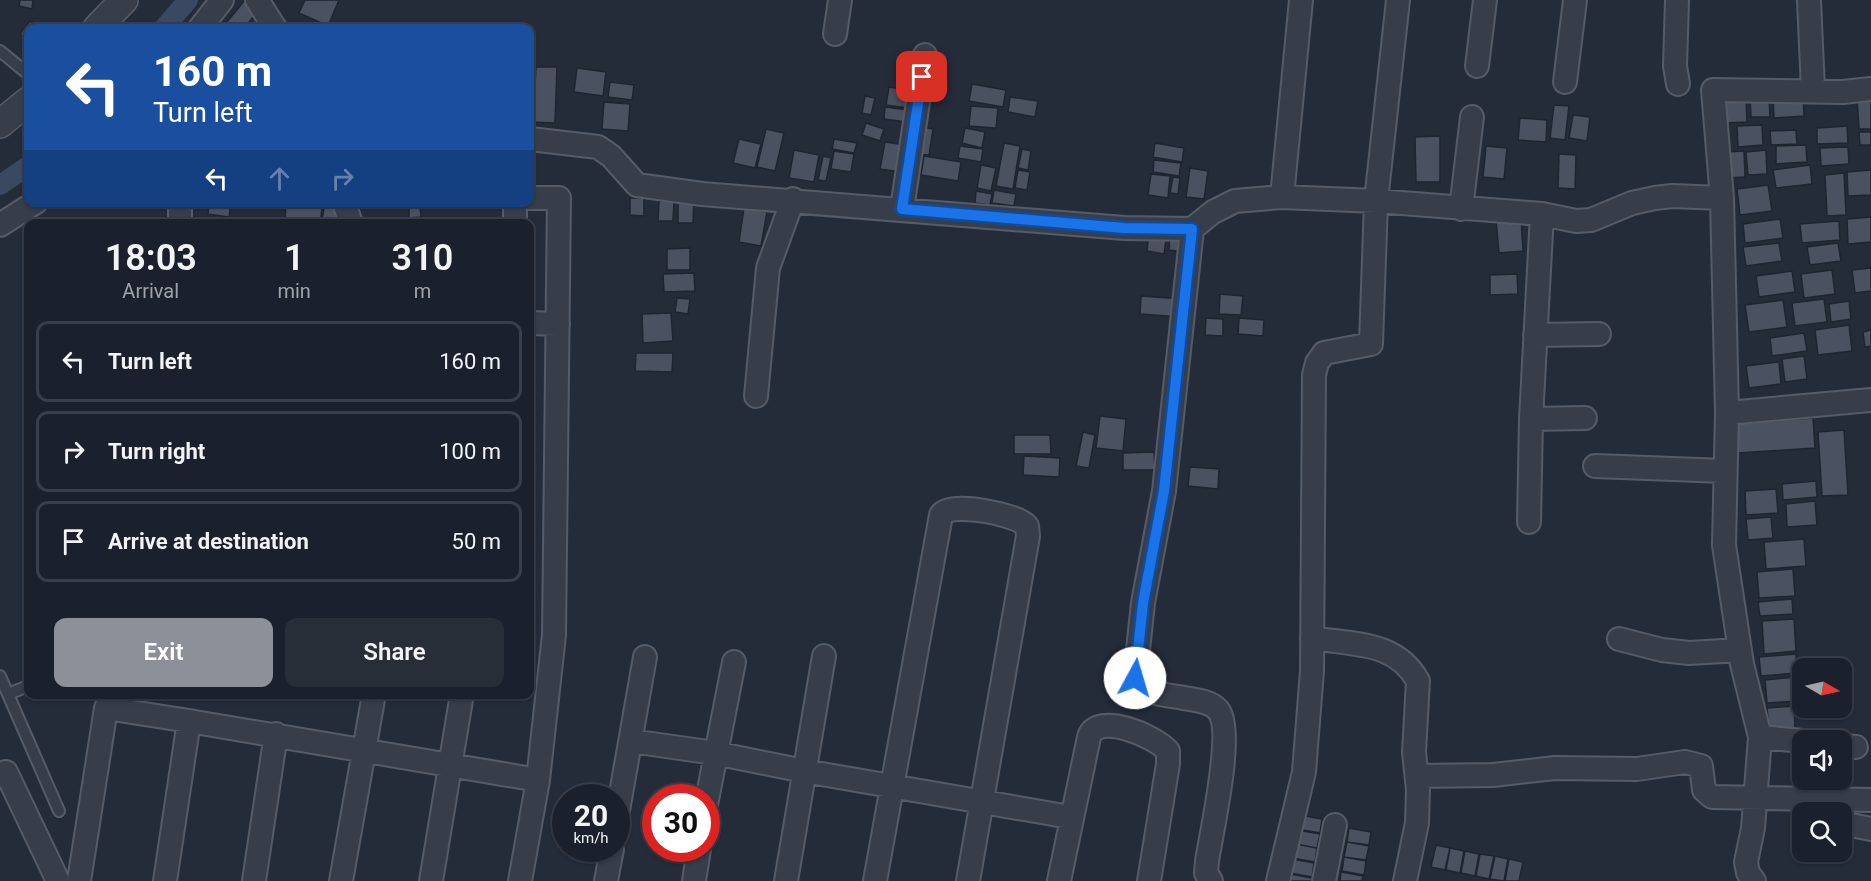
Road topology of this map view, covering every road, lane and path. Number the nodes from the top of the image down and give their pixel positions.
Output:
1 (222, 0) edge
2 (257, 0) edge
3 (840, 0) edge
4 (1301, 0) edge
5 (1398, 0) edge
6 (1485, 0) edge
7 (1575, 0) edge
8 (1677, 0) edge
9 (1809, 0) edge
10 (114, 3) edge
11 (100, 24) edge
12 (203, 24) edge
13 (272, 24) edge
14 (835, 34) dead end
15 (0, 51) edge
16 (925, 55) dead end
17 (1477, 66) dead end
18 (24, 71) edge
19 (1565, 82) dead end
20 (1678, 84) dead end
21 (1871, 89) edge
22 (1813, 90) junction
23 (24, 104) edge
24 (1472, 117) dead end
25 (0, 124) edge
26 (534, 139) edge
27 (1282, 197) junction
28 (534, 198) edge
29 (1722, 198) junction
30 (793, 199) junction
31 (1376, 201) junction
32 (28, 207) edge
33 (902, 209) junction
34 (1461, 209) junction
35 (1542, 214) junction
36 (0, 225) edge
37 (1192, 229) junction
38 (534, 322) edge
39 (558, 324) junction
40 (1599, 334) dead end
41 (1535, 335) junction
42 (756, 396) dead end
43 (1871, 400) edge
44 (1727, 412) junction
45 (1585, 418) dead end
46 (1531, 419) junction
47 (1594, 466) dead end
48 (1725, 471) junction
49 (1529, 522) dead end
50 (1312, 638) junction
51 (1619, 639) dead end
52 (1740, 650) junction
53 (824, 656) dead end
54 (645, 657) dead end
55 (734, 662) dead end
56 (0, 676) edge
57 (24, 688) edge
58 (8, 694) junction
59 (373, 699) edge
60 (461, 699) edge
61 (189, 721) junction
62 (276, 734) junction
63 (1760, 736) junction
64 (1792, 740) edge
65 (631, 741) junction
66 (364, 749) junction
67 (715, 753) junction
68 (450, 765) junction
69 (804, 771) junction
70 (6, 772) dead end
71 (1417, 776) junction
72 (538, 780) junction
73 (623, 784) edge
74 (710, 784) edge
75 (892, 786) junction
76 (1755, 797) junction
77 (1871, 800) edge
78 (981, 801) junction
79 (59, 811) dead end
80 (1070, 817) junction
81 (1335, 825) dead end
82 (610, 862) edge
83 (697, 862) edge
84 (1408, 880) edge
85 (58, 881) edge
86 (79, 881) edge
87 (165, 881) edge
88 (254, 881) edge
89 (341, 881) edge
90 (431, 881) edge
91 (520, 881) edge
92 (606, 881) edge
93 (694, 881) edge
94 (786, 881) edge
95 (875, 881) edge
96 (968, 881) edge
97 (1059, 881) edge
98 (1149, 881) edge
99 (1211, 881) edge
100 (1278, 881) edge
101 (1324, 881) edge
102 (1754, 881) edge

1 - 12 street
2 - 13 street
3 - 14 street
4 - 27 street
5 - 31 street
6 - 17 street
7 - 19 street
8 - 20 street
9 - 22 street
10 - 11 street
15 - 18 lane
16 - 33 street
21 - 22 street
22 - 29 street
23 - 25 street
24 - 34 street
26 - 30 street
27 - 31 street
27 - 37 street
28 - 39 street
29 - 35 street
29 - 44 street
30 - 33 street
30 - 42 street
31 - 34 street
31 - 50 street
32 - 36 street
33 - 37 street
34 - 35 street
35 - 41 street
37 - 99 street
38 - 39 street
39 - 72 street
40 - 41 street
41 - 46 street
43 - 44 street
44 - 48 street
45 - 46 street
46 - 49 street
47 - 48 street
48 - 52 street
50 - 71 street
50 - 100 street
51 - 52 street
52 - 63 street
53 - 69 street
54 - 65 street
55 - 67 street
56 - 58 lane
57 - 58 lane
58 - 79 lane
59 - 66 street
60 - 68 street
61 - 62 street
61 - 86 street
61 - 87 street
62 - 66 street
62 - 88 street
63 - 64 street
63 - 76 street
65 - 67 street
65 - 73 street
66 - 68 street
66 - 89 street
67 - 69 street
67 - 74 street
68 - 72 street
68 - 90 street
69 - 75 street
69 - 94 street
70 - 85 street
71 - 76 street
71 - 84 street
72 - 91 street
75 - 78 street
75 - 78 street
75 - 95 street
76 - 77 street
76 - 102 street
78 - 80 street
78 - 96 street
80 - 97 street
80 - 98 street
81 - 101 street
82 - 92 street
83 - 93 street

